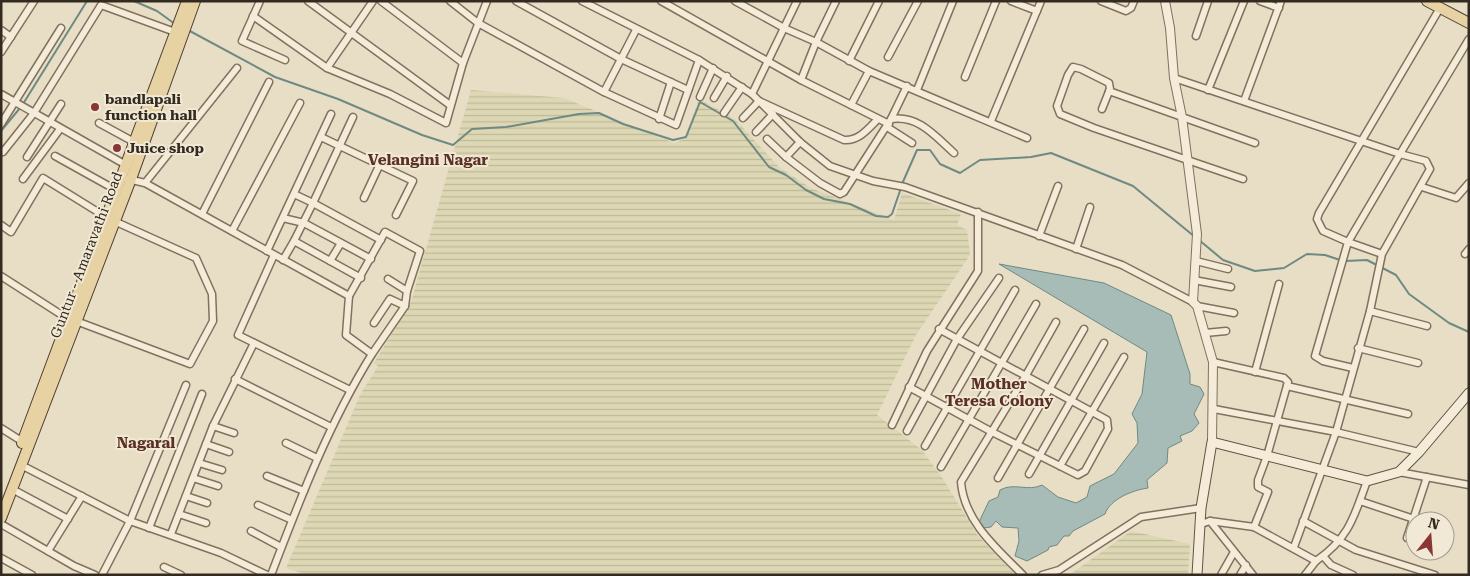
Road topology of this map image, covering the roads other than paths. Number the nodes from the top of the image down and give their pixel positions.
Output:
1 (34, 1) edge
2 (187, 1) edge
3 (195, 1) edge
4 (260, 1) edge
5 (308, 1) edge
6 (373, 1) edge
7 (381, 1) edge
8 (450, 1) edge
9 (487, 1) edge
10 (516, 1) edge
11 (582, 1) edge
12 (661, 1) edge
13 (735, 1) edge
14 (797, 1) edge
15 (836, 1) edge
16 (879, 1) edge
17 (918, 1) edge
18 (953, 1) edge
19 (996, 1) edge
20 (1011, 1) edge
21 (1041, 1) edge
22 (1101, 1) edge
23 (1134, 1) edge
24 (1164, 1) edge
25 (1208, 1) edge
26 (1244, 1) edge
27 (1260, 1) edge
28 (1427, 1) edge
29 (1280, 4) edge
30 (1440, 5) edge
31 (1037, 12) junction
32 (253, 16) junction
33 (1469, 17) edge
34 (478, 23) junction
35 (1469, 24) edge
36 (61, 28) dead end
37 (180, 28) junction
38 (784, 28) junction
39 (1, 30) edge
40 (636, 30) junction
41 (350, 33) junction
42 (1196, 36) dead end
43 (11, 37) junction
44 (1469, 39) edge
45 (816, 42) junction
46 (1, 52) edge
47 (888, 57) dead end
48 (621, 59) junction
49 (285, 60) dead end
50 (699, 60) junction
51 (768, 61) junction
52 (850, 61) junction
53 (463, 62) junction
54 (237, 68) dead end
55 (327, 68) junction
56 (712, 68) junction
57 (869, 71) junction
58 (727, 76) junction
59 (965, 77) dead end
60 (1174, 78) junction
61 (801, 80) junction
62 (269, 82) dead end
63 (671, 82) junction
64 (742, 86) junction
65 (907, 86) junction
66 (688, 90) junction
67 (917, 90) junction
68 (1208, 90) junction
69 (1109, 91) junction
70 (604, 92) junction
71 (1, 94) edge
72 (752, 94) junction
73 (700, 97) dead end
74 (714, 98) dead end
75 (759, 101) junction
76 (1244, 101) junction
77 (300, 103) dead end
78 (61, 104) dead end
79 (19, 105) junction
80 (450, 105) junction
81 (851, 105) junction
82 (1102, 109) dead end
83 (724, 112) dead end
84 (34, 113) junction
85 (331, 114) dead end
86 (773, 114) junction
87 (353, 117) dead end
88 (1182, 117) junction
89 (659, 118) junction
90 (744, 118) dead end
91 (878, 119) junction
92 (991, 121) junction
93 (50, 122) junction
94 (889, 123) junction
95 (1, 124) edge
96 (99, 124) dead end
97 (60, 129) junction
98 (756, 132) dead end
99 (321, 137) junction
100 (1027, 138) dead end
101 (767, 140) dead end
102 (1364, 140) junction
103 (134, 142) junction
104 (800, 142) junction
105 (912, 143) dead end
106 (1255, 143) dead end
107 (340, 146) junction
108 (3, 152) dead end
109 (954, 153) dead end
110 (1400, 154) junction
111 (55, 156) dead end
112 (27, 157) dead end
113 (786, 157) junction
114 (1187, 159) junction
115 (126, 164) junction
116 (380, 164) junction
117 (855, 175) junction
118 (126, 178) junction
119 (23, 179) dead end
120 (1243, 179) dead end
121 (145, 183) junction
122 (1469, 183) edge
123 (1058, 186) dead end
124 (1422, 187) junction
125 (116, 190) junction
126 (294, 194) junction
127 (364, 198) dead end
128 (312, 203) junction
129 (1090, 207) dead end
130 (978, 212) junction
131 (202, 214) junction
132 (396, 215) dead end
133 (283, 218) junction
134 (110, 219) junction
135 (304, 223) junction
136 (1, 225) edge
137 (232, 231) junction
138 (1039, 236) junction
139 (381, 240) junction
140 (294, 242) junction
141 (1348, 242) junction
142 (341, 243) junction
143 (1076, 248) junction
144 (267, 251) junction
145 (1382, 254) junction
146 (274, 255) junction
147 (371, 259) junction
148 (283, 260) junction
149 (330, 261) junction
150 (1196, 261) junction
151 (1228, 269) dead end
152 (1, 276) edge
153 (360, 278) junction
154 (998, 278) dead end
155 (388, 279) dead end
156 (1194, 280) junction
157 (1279, 284) dead end
158 (1231, 286) dead end
159 (1014, 290) dead end
160 (407, 291) junction
161 (349, 296) junction
162 (1036, 304) dead end
163 (1195, 304) junction
164 (405, 306) junction
165 (1370, 311) junction
166 (1234, 313) dead end
167 (72, 320) junction
168 (1056, 322) dead end
169 (374, 323) dead end
170 (1427, 326) dead end
171 (939, 329) junction
172 (1084, 329) dead end
173 (1226, 331) dead end
174 (1205, 332) junction
175 (957, 339) junction
176 (254, 343) junction
177 (1104, 343) dead end
178 (1358, 348) junction
179 (979, 351) junction
180 (372, 354) junction
181 (1124, 357) dead end
182 (1213, 362) junction
183 (1000, 363) junction
184 (1418, 363) dead end
185 (1353, 368) junction
186 (1255, 372) junction
187 (1025, 377) junction
188 (235, 379) junction
189 (186, 385) dead end
190 (1287, 386) junction
191 (910, 387) junction
192 (350, 390) junction
193 (1048, 390) junction
194 (1469, 393) edge
195 (202, 394) dead end
196 (926, 396) junction
197 (1070, 401) junction
198 (1344, 401) junction
199 (947, 408) junction
200 (1214, 409) junction
201 (1091, 413) junction
202 (1408, 414) dead end
203 (969, 420) junction
204 (1278, 422) junction
205 (892, 425) dead end
206 (213, 426) junction
207 (331, 427) junction
208 (1, 428) edge
209 (31, 428) junction
210 (907, 431) dead end
211 (992, 432) junction
212 (1336, 432) junction
213 (234, 433) dead end
214 (22, 442) junction
215 (1212, 442) junction
216 (286, 443) dead end
217 (206, 444) junction
218 (1016, 444) junction
219 (925, 446) dead end
220 (229, 452) dead end
221 (1419, 452) junction
222 (1039, 456) junction
223 (1268, 456) junction
224 (317, 458) junction
225 (199, 463) junction
226 (21, 465) junction
227 (1060, 466) junction
228 (941, 467) dead end
229 (1324, 469) junction
230 (222, 470) dead end
231 (1399, 472) junction
232 (1029, 474) dead end
233 (267, 476) dead end
234 (1427, 477) junction
235 (193, 478) junction
236 (998, 478) dead end
237 (1367, 481) junction
238 (1469, 485) edge
239 (218, 486) dead end
240 (12, 489) junction
241 (304, 491) junction
242 (82, 496) junction
243 (186, 496) junction
244 (1, 499) edge
245 (1360, 501) junction
246 (207, 503) dead end
247 (258, 505) dead end
248 (1201, 508) junction
249 (1416, 511) edge
250 (179, 514) junction
251 (1405, 516) edge
252 (1, 518) edge
253 (68, 519) junction
254 (292, 520) junction
255 (130, 521) junction
256 (1302, 521) junction
257 (206, 523) dead end
258 (1206, 523) junction
259 (1, 524) edge
260 (1254, 527) junction
261 (149, 528) junction
262 (251, 532) dead end
263 (171, 534) junction
264 (1340, 541) junction
265 (282, 546) junction
266 (1294, 547) junction
267 (48, 551) junction
268 (1234, 552) junction
269 (1323, 556) junction
270 (1, 558) edge
271 (1316, 561) junction
272 (1246, 565) junction
273 (164, 567) dead end
274 (32, 575) edge
275 (95, 575) edge
276 (102, 575) edge
277 (181, 575) edge
278 (269, 575) edge
279 (1023, 575) edge
280 (1042, 575) edge
281 (1197, 575) edge
282 (1221, 575) edge
283 (1240, 575) edge
284 (1253, 575) edge
285 (1305, 575) edge
286 (1354, 575) edge
287 (1435, 575) edge

1 - 43 street
2 - 37 main road, Guntur - Amaravathi Road
3 - 37 main road, Guntur - Amaravathi Road
4 - 32 street
5 - 41 street
6 - 41 street
7 - 53 street
8 - 34 street
9 - 34 street
10 - 48 street
11 - 40 street
12 - 51 street
13 - 38 street
14 - 38 street
15 - 45 street
16 - 52 street
17 - 47 street
18 - 67 street
19 - 59 street
20 - 31 street
21 - 31 street
22 - 23 street
24 - 60 street
25 - 42 street
26 - 68 street
27 - 29 street
28 - 30 main road
29 - 76 street
30 - 33 main road
30 - 35 main road
30 - 102 street
31 - 92 street
32 - 49 street
32 - 55 street
34 - 53 street
34 - 70 street
36 - 79 street
37 - 84 street
37 - 103 main road, Guntur - Amaravathi Road
37 - 118 main road, Guntur - Amaravathi Road
38 - 45 street
38 - 51 street
39 - 43 street
40 - 48 street
40 - 50 street
41 - 55 street
41 - 80 street
43 - 46 street
44 - 110 street
45 - 52 street
45 - 61 street
48 - 63 street
48 - 70 street
50 - 56 street
50 - 66 street
51 - 61 street
51 - 72 street
52 - 57 street
53 - 80 street
54 - 121 street
55 - 80 street
56 - 58 street
56 - 73 street
57 - 65 street
57 - 81 street
58 - 64 street
58 - 74 street
60 - 68 street
60 - 88 street
61 - 81 street
62 - 131 street
63 - 66 street
63 - 89 street
64 - 72 street
64 - 83 street
65 - 67 street
65 - 94 street
66 - 89 street
67 - 92 street
68 - 76 street
69 - 82 street
69 - 88 street
69 - 114 street
70 - 89 street
71 - 79 street
72 - 75 street
75 - 86 street
75 - 90 street
75 - 91 street
76 - 102 street
77 - 137 street
78 - 93 street
79 - 84 street
79 - 95 street
81 - 91 street
84 - 93 street
84 - 108 street
85 - 99 street
86 - 98 street
86 - 104 street
87 - 107 street
88 - 106 street
88 - 114 street
91 - 94 street
92 - 100 street
93 - 97 street
93 - 112 street
94 - 105 street
94 - 109 street
94 - 117 street
96 - 103 street
97 - 115 street
97 - 119 street
99 - 107 street
99 - 126 street
101 - 113 street
102 - 110 street
102 - 141 street
103 - 115 main road, Guntur - Amaravathi Road
104 - 113 street
104 - 117 street
107 - 116 street
107 - 128 street
110 - 124 street
110 - 141 street
111 - 125 street
113 - 117 street
114 - 120 street
114 - 150 street
115 - 118 main road, Guntur - Amaravathi Road
116 - 127 street
116 - 132 street
117 - 130 street
118 - 121 street
118 - 125 main road, Guntur - Amaravathi Road
118 - 134 main road, Guntur - Amaravathi Road
121 - 131 street
122 - 124 street
123 - 138 street
124 - 145 street
125 - 134 main road, Guntur - Amaravathi Road
126 - 128 street
126 - 133 street
128 - 135 street
128 - 139 street
129 - 143 street
130 - 138 street
130 - 171 street
131 - 137 street
133 - 135 street
133 - 144 street
134 - 136 street
134 - 167 main road, Guntur - Amaravathi Road
134 - 167 street
135 - 140 street
135 - 142 street
137 - 144 street
138 - 143 street
139 - 147 street
139 - 160 street
140 - 148 street
140 - 149 street
141 - 145 street
141 - 185 street
142 - 147 street
142 - 149 street
143 - 163 street
144 - 146 street
145 - 165 street
146 - 148 street
146 - 176 street
147 - 153 street
148 - 161 street
149 - 153 street
150 - 151 street
150 - 156 street
152 - 167 street
153 - 161 street
154 - 175 street
155 - 160 street
156 - 158 street
156 - 163 street
157 - 186 street
159 - 179 street
160 - 164 street
161 - 180 street
162 - 183 street
163 - 166 street
163 - 174 street
164 - 169 street
164 - 180 street
165 - 170 street
165 - 178 street
167 - 209 main road, Guntur - Amaravathi Road
168 - 187 street
171 - 175 street
171 - 191 street
172 - 193 street
173 - 174 street
174 - 182 street
175 - 179 street
175 - 196 street
176 - 188 street
176 - 192 street
177 - 197 street
178 - 184 street
178 - 185 street
179 - 183 street
179 - 199 street
180 - 192 street
181 - 201 street
182 - 186 street
182 - 200 street
183 - 187 street
183 - 203 street
185 - 198 street
186 - 190 street
187 - 193 street
187 - 211 street
188 - 206 street
188 - 207 street
189 - 255 street
190 - 198 street
190 - 204 street
191 - 196 street
191 - 205 street
192 - 207 street
193 - 197 street
193 - 218 street
194 - 221 main road
195 - 261 street
196 - 199 street
196 - 210 street
197 - 201 street
197 - 222 street
198 - 202 street
198 - 212 street
199 - 203 street
199 - 219 street
200 - 204 street
200 - 215 street
201 - 227 street
201 - 227 street
203 - 211 street
203 - 228 street
204 - 212 street
204 - 223 street
206 - 213 street
206 - 217 street
207 - 224 street
208 - 214 street
209 - 214 main road, Guntur - Amaravathi Road
209 - 226 main road, Guntur - Amaravathi Road
211 - 218 street
211 - 279 street
212 - 221 street
212 - 229 street
214 - 244 main road, Guntur - Amaravathi Road
215 - 223 main road
215 - 248 main road
216 - 224 street
217 - 220 street
217 - 225 street
218 - 222 street
218 - 236 street
221 - 231 main road
222 - 227 street
222 - 232 street
223 - 229 main road
223 - 260 street
224 - 241 street
225 - 230 street
225 - 235 street
226 - 240 main road, Guntur - Amaravathi Road
226 - 242 street
229 - 237 main road
229 - 256 street
231 - 234 street
231 - 237 main road
233 - 241 street
234 - 238 street
234 - 249 street
235 - 239 street
235 - 243 street
237 - 245 street
240 - 252 main road, Guntur - Amaravathi Road
240 - 253 street
241 - 254 street
242 - 253 street
242 - 255 street
243 - 246 street
243 - 250 street
245 - 251 street
245 - 264 street
247 - 254 street
248 - 258 main road
248 - 280 street
250 - 257 street
250 - 263 street
253 - 267 street
254 - 265 street
255 - 261 street
255 - 276 street
256 - 264 street
256 - 266 street
258 - 260 street
258 - 268 street
258 - 281 main road
259 - 267 street
260 - 266 street
261 - 263 street
262 - 265 street
263 - 278 street
264 - 269 street
264 - 287 street
265 - 278 street
266 - 271 street
267 - 275 street
268 - 272 street
268 - 282 street
269 - 271 street
269 - 286 street
270 - 274 street
271 - 285 street
272 - 283 street
272 - 284 street
273 - 277 street

